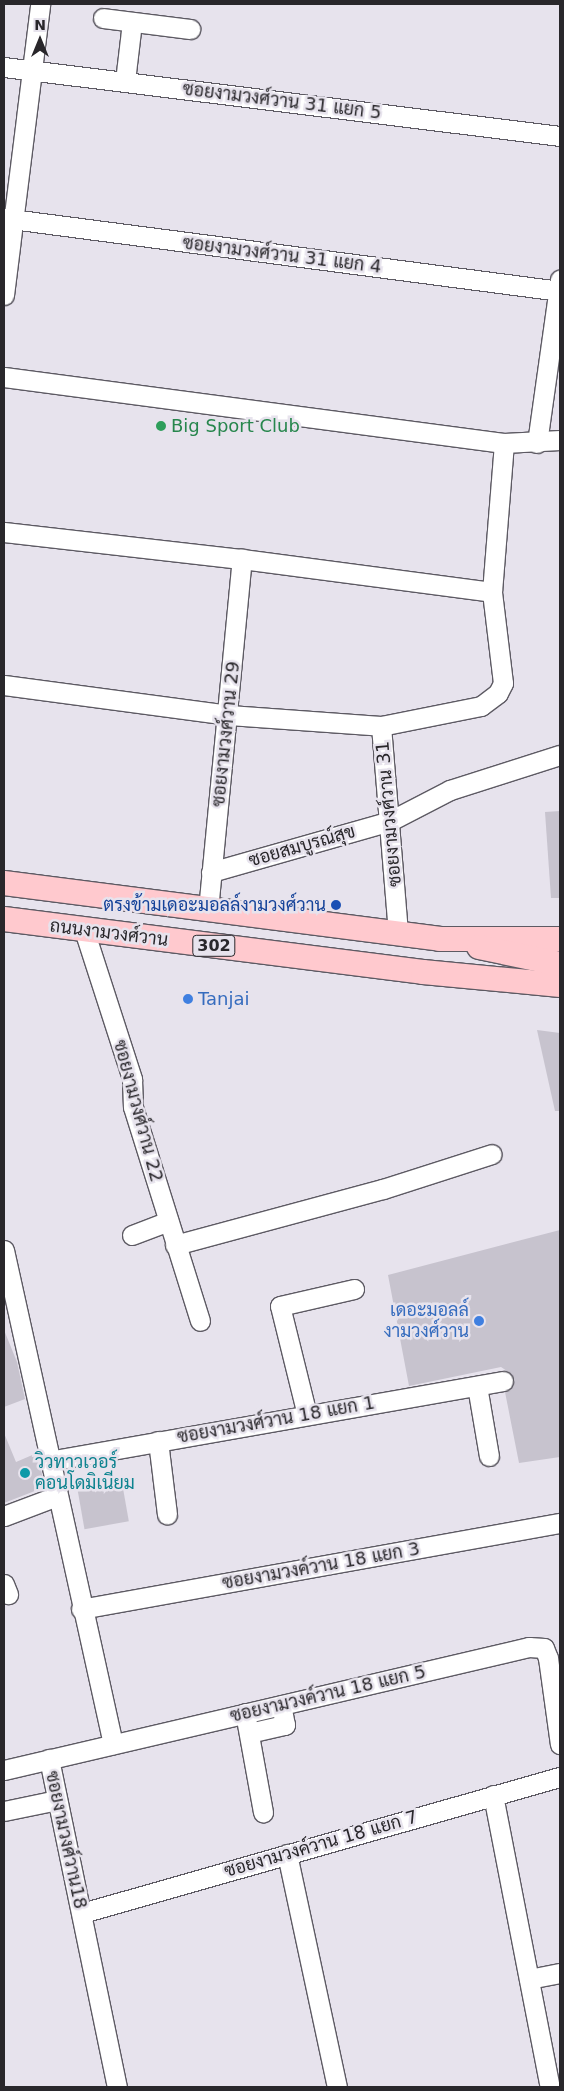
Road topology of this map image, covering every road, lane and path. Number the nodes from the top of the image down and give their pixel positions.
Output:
1 (40, 4) edge
2 (103, 18) dead end
3 (132, 22) junction
4 (190, 29) dead end
5 (4, 67) edge
6 (32, 70) junction
7 (125, 81) junction
8 (560, 136) edge
9 (8, 219) edge
10 (560, 287) edge
11 (4, 295) edge
12 (4, 377) edge
13 (560, 440) edge
14 (504, 442) junction
15 (537, 443) junction
16 (4, 532) edge
17 (242, 559) junction
18 (492, 592) junction
19 (4, 685) edge
20 (229, 715) junction
21 (381, 726) junction
22 (560, 755) edge
23 (390, 821) junction
24 (211, 872) junction
25 (4, 883) edge
26 (208, 910) junction
27 (4, 920) edge
28 (84, 930) junction
29 (398, 934) junction
30 (560, 939) edge
31 (440, 940) junction
32 (560, 964) edge
33 (423, 972) junction
34 (560, 984) edge
35 (560, 1001) edge
36 (492, 1154) dead end
37 (168, 1221) junction
38 (132, 1235) dead end
39 (175, 1245) junction
40 (4, 1250) edge
41 (354, 1289) dead end
42 (200, 1321) dead end
43 (503, 1381) dead end
44 (477, 1386) junction
45 (306, 1415) junction
46 (158, 1441) junction
47 (489, 1456) dead end
48 (49, 1461) junction
49 (57, 1496) junction
50 (167, 1514) dead end
51 (4, 1516) edge
52 (560, 1523) edge
53 (81, 1609) junction
54 (280, 1705) junction
55 (245, 1714) junction
56 (249, 1734) junction
57 (112, 1744) junction
58 (560, 1744) edge
59 (49, 1759) junction
60 (4, 1770) edge
61 (560, 1777) edge
62 (493, 1795) junction
63 (57, 1800) junction
64 (4, 1811) edge
65 (264, 1812) dead end
66 (287, 1854) junction
67 (82, 1913) junction
68 (560, 1973) edge
69 (529, 1979) junction
70 (117, 2087) edge
71 (337, 2087) edge
72 (550, 2087) edge

1 - 6 street
2 - 3 street
3 - 4 street
3 - 7 street
5 - 6 street, ซอยงามวงศ์วาน 31 แยก 5
6 - 7 street, ซอยงามวงศ์วาน 31 แยก 5
6 - 9 street
7 - 8 street, ซอยงามวงศ์วาน 31 แยก 5
9 - 10 street, ซอยงามวงศ์วาน 31 แยก 4
9 - 11 street
10 - 15 street
12 - 14 street
13 - 15 street
14 - 15 street
14 - 18 street, ซอยงามวงศ์วาน 31
16 - 17 street
17 - 18 street
17 - 20 street, ซอยงามวงศ์วาน 29
18 - 21 street, ซอยงามวงศ์วาน 31
19 - 20 street
20 - 21 street
20 - 24 street, ซอยงามวงศ์วาน 29
21 - 23 street, ซอยงามวงศ์วาน 31
22 - 23 street, ซอยสมบูรณ์สุข
23 - 24 street, ซอยสมบูรณ์สุข
23 - 29 street, ซอยงามวงศ์วาน 31
24 - 26 street, ซอยงามวงศ์วาน 29
25 - 26 main road, ถนนงามวงศ์วาน / 302
26 - 29 main road, ถนนงามวงศ์วาน / 302
27 - 28 main road, ถนนงามวงศ์วาน / 302
28 - 33 main road, ถนนงามวงศ์วาน / 302
28 - 37 street, ซอยงามวงศ์วาน 22
29 - 31 main road, ถนนงามวงศ์วาน / 302
30 - 31 main road, ถนนงามวงศ์วาน / 302
31 - 32 main road, ถนนงามวงศ์วาน / 302
33 - 34 main road, ถนนงามวงศ์วาน / 302
33 - 35 main road, ถนนงามวงศ์วาน / 302
36 - 39 street
37 - 38 street
37 - 39 street, ซอยงามวงศ์วาน 22
39 - 42 street, ซอยงามวงศ์วาน 22
40 - 48 street
41 - 45 street
43 - 44 street, ซอยงามวงศ์วาน 18 แยก 1
44 - 45 street, ซอยงามวงศ์วาน 18 แยก 1
44 - 47 street
45 - 46 street, ซอยงามวงศ์วาน 18 แยก 1
46 - 48 street, ซอยงามวงศ์วาน 18 แยก 1
46 - 50 street
48 - 49 street
49 - 51 street
49 - 53 street
52 - 53 street, ซอยงามวงค์วาน 18 แยก 3
53 - 57 street
54 - 55 street, ซอยงามวงค์วาน 18 แยก 5
54 - 56 street
54 - 58 street, ซอยงามวงค์วาน 18 แยก 5
55 - 56 street
55 - 57 street, ซอยงามวงค์วาน 18 แยก 5
56 - 65 street
57 - 59 street, ซอยงามวงศ์วาน18
59 - 60 street
59 - 63 street, ซอยงามวงศ์วาน18
61 - 62 street, ซอยงามวงค์วาน 18 แยก 7
62 - 66 street, ซอยงามวงค์วาน 18 แยก 7
62 - 69 street
63 - 64 street
63 - 67 street, ซอยงามวงศ์วาน18
66 - 67 street, ซอยงามวงค์วาน 18 แยก 7
66 - 71 street
67 - 70 street, ซอยงามวงศ์วาน18
68 - 69 street
69 - 72 street

